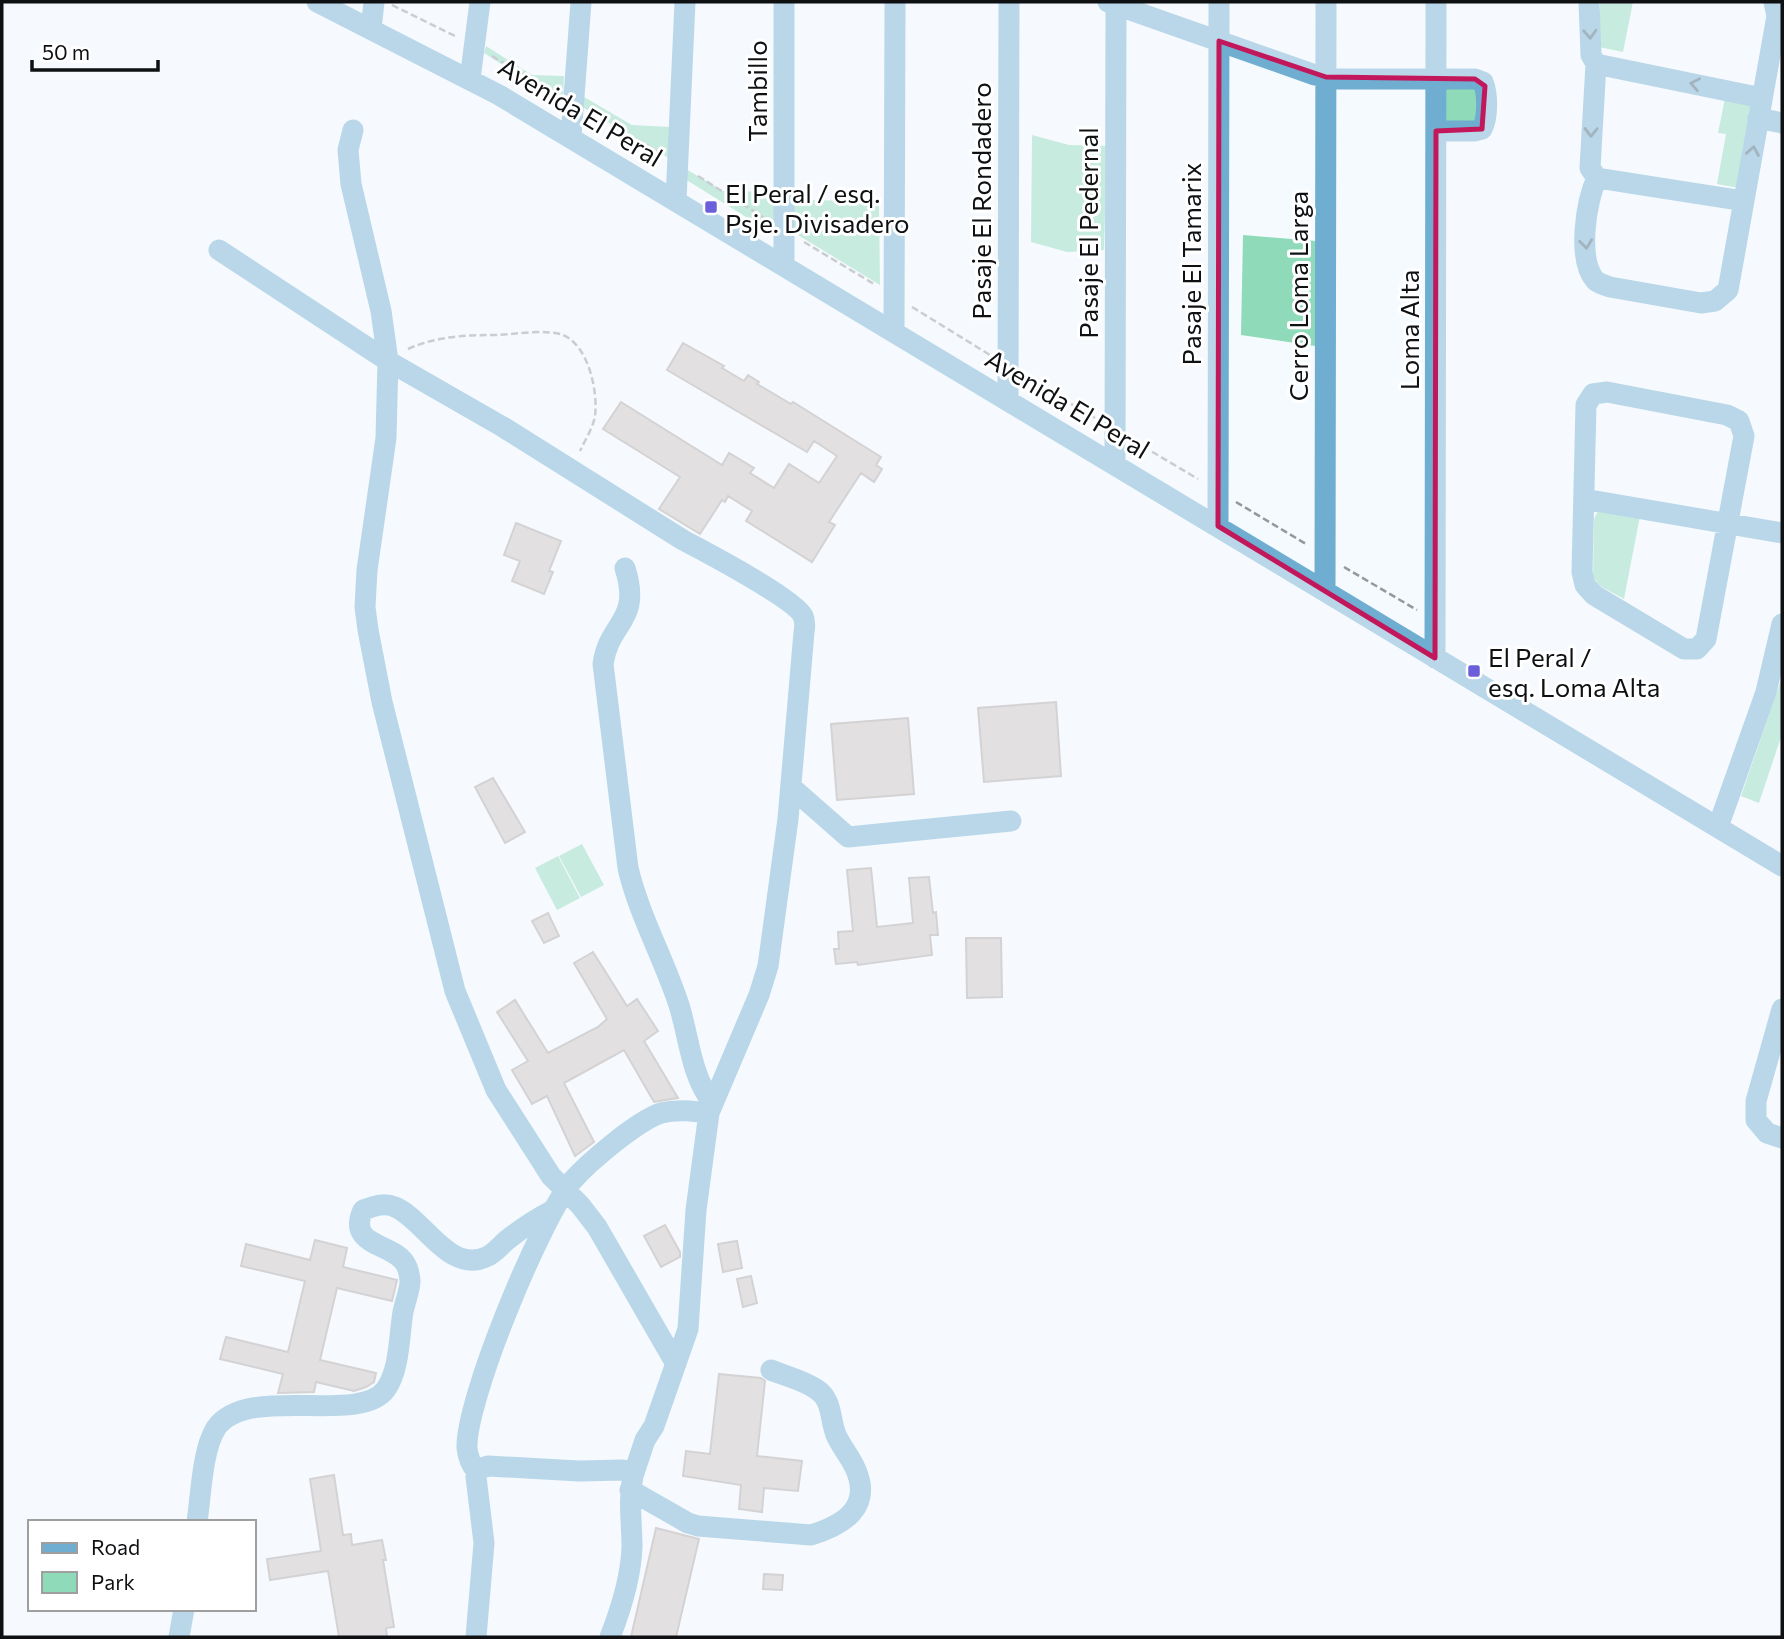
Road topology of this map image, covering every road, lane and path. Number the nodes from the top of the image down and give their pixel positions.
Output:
1 (317, 2) edge
2 (374, 2) edge
3 (480, 2) edge
4 (581, 2) edge
5 (685, 2) edge
6 (784, 2) edge
7 (895, 2) edge
8 (1009, 2) edge
9 (1219, 2) edge
10 (1326, 2) edge
11 (1436, 2) edge
12 (1589, 2) edge
13 (1774, 2) edge
14 (1113, 3) edge
15 (371, 29) junction
16 (1219, 41) junction
17 (1596, 64) junction
18 (1326, 77) junction
19 (470, 79) junction
20 (1436, 80) junction
21 (1760, 108) junction
22 (1782, 123) edge
23 (353, 130) dead end
24 (1436, 131) junction
25 (571, 137) junction
26 (1597, 178) junction
27 (676, 200) junction
28 (1744, 201) junction
29 (219, 250) dead end
30 (784, 265) junction
31 (894, 331) junction
32 (388, 361) junction
33 (1008, 400) junction
34 (1115, 464) junction
35 (570, 470) junction
36 (1584, 499) junction
37 (1727, 524) junction
38 (1218, 526) junction
39 (1782, 533) edge
40 (625, 568) dead end
41 (1325, 591) junction
42 (1782, 624) edge
43 (1435, 657) junction
44 (791, 787) junction
45 (1011, 821) dead end
46 (1718, 827) junction
47 (1782, 866) edge
48 (1782, 1009) edge
49 (710, 1107) junction
50 (1782, 1138) edge
51 (564, 1191) junction
52 (553, 1210) junction
53 (676, 1364) junction
54 (771, 1370) dead end
55 (477, 1472) junction
56 (632, 1483) junction
57 (197, 1520) edge
58 (184, 1611) edge
59 (179, 1637) edge
60 (476, 1637) edge
61 (610, 1637) edge

1 - 15 street, Avenida El Peral
2 - 15 street
3 - 19 street
4 - 25 street
5 - 27 street
6 - 30 street, Tambillo
7 - 31 street
8 - 33 street, Pasaje El Rondadero
9 - 16 street, Pasaje El Tamarix
10 - 18 street, Cerro Loma Larga
11 - 20 street, Loma Alta
12 -> 17 street
13 - 21 street
14 - 16 street
14 - 34 street, Pasaje El Pedernal
15 - 19 street, Avenida El Peral
16 - 18 street
16 - 38 street, Pasaje El Tamarix
21 -> 17 street
17 -> 26 street
18 - 20 street
18 - 41 street, Cerro Loma Larga
19 - 25 street, Avenida El Peral
20 - 24 street, Loma Alta
20 - 24 street
21 - 22 street
28 -> 21 street
23 - 32 street
24 - 43 street, Loma Alta
25 - 27 street, Avenida El Peral
26 - 28 street
26 -> 28 street
27 - 30 street, Avenida El Peral
29 - 32 street
30 - 31 street, Avenida El Peral
31 - 33 street, Avenida El Peral
32 - 35 street
32 - 35 path
32 - 51 street
33 - 34 street, Avenida El Peral
34 - 38 street, Avenida El Peral
35 - 44 street
36 - 37 street
36 - 37 street
36 - 37 street
37 - 39 street
38 - 41 street, Avenida El Peral
40 - 49 street
41 - 43 street, Avenida El Peral
42 - 46 street
43 - 46 street, Avenida El Peral
44 - 45 street
44 - 49 street
46 - 47 street, Avenida El Peral
48 - 50 street
49 - 51 street
49 - 53 street
51 - 52 street
51 - 53 street
52 - 55 street
52 - 57 street
53 - 56 street
54 - 56 street
55 - 56 street
55 - 60 street
56 - 61 street
58 - 59 street

